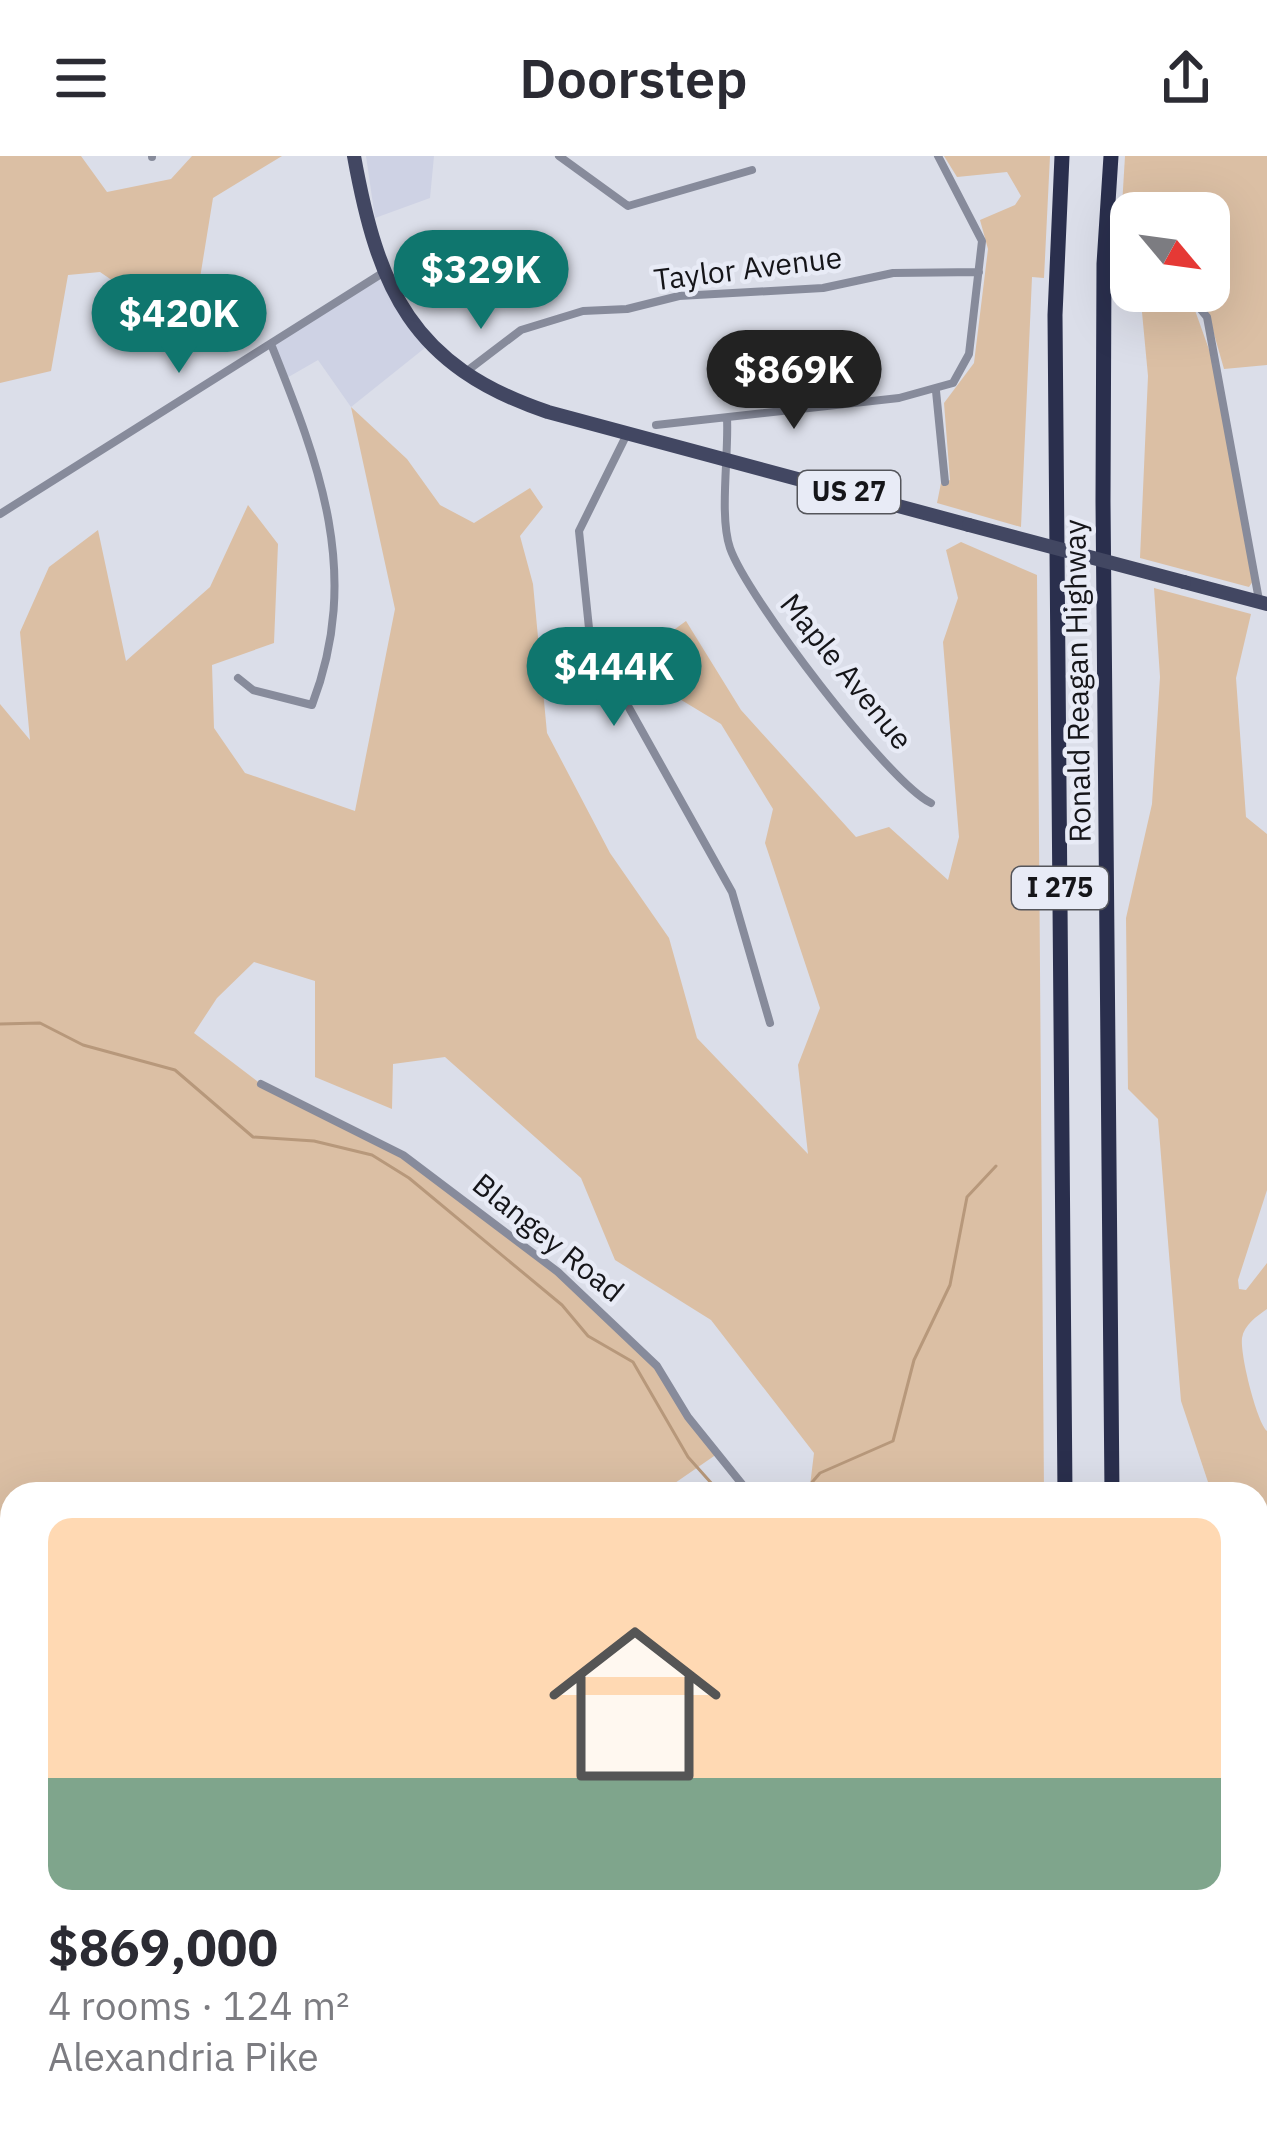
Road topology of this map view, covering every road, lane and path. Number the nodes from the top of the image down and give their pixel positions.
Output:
1 (353, 156) edge
2 (559, 156) edge
3 (938, 156) edge
4 (1061, 156) edge
5 (1111, 156) edge
6 (752, 170) dead end
7 (980, 272) junction
8 (381, 274) junction
9 (1204, 312) edge
10 (271, 344) junction
11 (466, 371) junction
12 (936, 391) junction
13 (727, 418) junction
14 (656, 424) dead end
15 (628, 433) junction
16 (729, 460) junction
17 (945, 482) dead end
18 (0, 514) edge
19 (1263, 603) edge
20 (238, 679) dead end
21 (932, 803) dead end
22 (770, 1023) dead end
23 (260, 1084) dead end
24 (740, 1482) edge
25 (1064, 1482) edge
26 (1112, 1482) edge

1 - 8 main road, US 27
2 - 6 street
3 - 7 street
4 - 25 highway, Ronald Reagan Highway / I 275
5 - 26 highway, Ronald Reagan Highway / I 275
7 - 11 street, Taylor Avenue
7 - 12 street
8 - 10 street
8 - 11 main road, US 27
9 - 19 street
10 - 18 street
10 - 20 street
11 - 15 main road, US 27
12 - 13 street
12 - 17 street
13 - 14 street
13 - 16 street, Maple Avenue
15 - 16 main road, US 27
15 - 22 street
16 - 19 main road, US 27, bridge
16 - 21 street, Maple Avenue
23 - 24 street, Blangey Road

